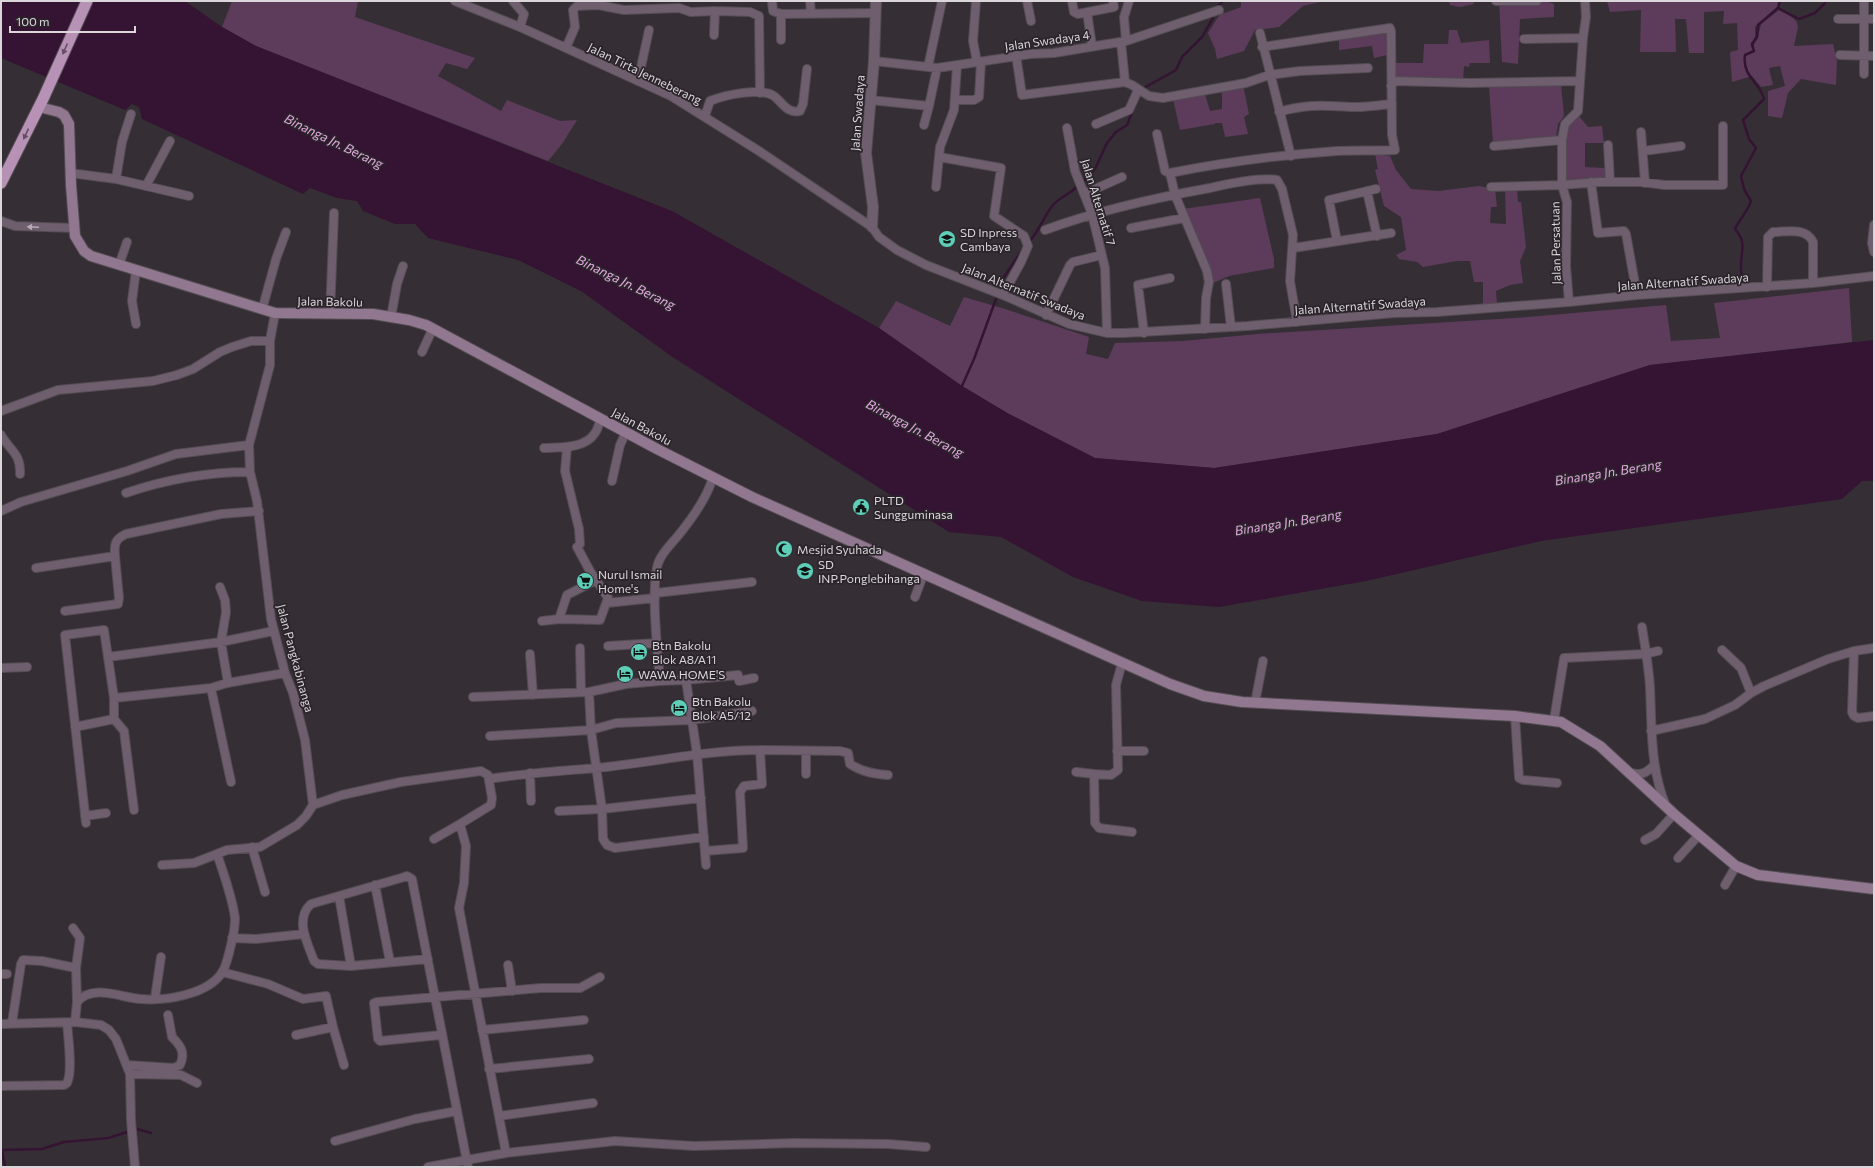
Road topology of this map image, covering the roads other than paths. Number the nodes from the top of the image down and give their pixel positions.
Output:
1 (87, 1) edge
2 (514, 1) edge
3 (772, 1) edge
4 (810, 1) edge
5 (876, 1) edge
6 (942, 1) edge
7 (976, 1) edge
8 (1027, 1) edge
9 (1072, 1) edge
10 (1113, 1) edge
11 (1129, 1) edge
12 (1496, 1) edge
13 (1537, 1) edge
14 (1585, 1) edge
15 (1864, 1) edge
16 (460, 2) edge
17 (684, 5) edge
18 (1219, 10) dead end
19 (716, 11) junction
20 (1087, 12) junction
21 (876, 13) junction
22 (781, 14) junction
23 (811, 14) junction
24 (1864, 18) junction
25 (1838, 19) dead end
26 (1874, 19) edge
27 (1031, 21) dead end
28 (520, 27) junction
29 (649, 30) dead end
30 (1260, 33) dead end
31 (714, 35) dead end
32 (1583, 38) junction
33 (1524, 39) dead end
34 (781, 40) dead end
35 (1123, 41) junction
36 (1092, 46) junction
37 (1262, 47) junction
38 (566, 48) junction
39 (1840, 55) dead end
40 (1016, 56) junction
41 (1863, 56) junction
42 (1874, 56) edge
43 (874, 62) junction
44 (979, 62) junction
45 (957, 65) junction
46 (933, 67) junction
47 (1368, 68) dead end
48 (807, 69) dead end
49 (1864, 74) dead end
50 (1270, 75) junction
51 (638, 81) junction
52 (1580, 81) junction
53 (1125, 82) junction
54 (1391, 86) junction
55 (1138, 90) junction
56 (760, 93) junction
57 (870, 100) junction
58 (956, 100) junction
59 (41, 103) junction
60 (1392, 104) junction
61 (929, 106) junction
62 (1279, 112) junction
63 (131, 114) dead end
64 (705, 116) junction
65 (1096, 124) dead end
66 (924, 125) dead end
67 (1723, 126) dead end
68 (1067, 128) dead end
69 (1641, 132) dead end
70 (1157, 134) dead end
71 (1562, 140) junction
72 (170, 141) dead end
73 (1608, 145) dead end
74 (1494, 146) dead end
75 (1681, 146) dead end
76 (1643, 151) junction
77 (1291, 156) junction
78 (939, 157) junction
79 (70, 173) junction
80 (1170, 173) junction
81 (1122, 177) dead end
82 (116, 179) junction
83 (1591, 182) junction
84 (1610, 182) junction
85 (1, 183) edge
86 (1645, 183) junction
87 (1562, 185) junction
88 (146, 186) junction
89 (936, 187) dead end
90 (1491, 187) dead end
91 (1084, 194) junction
92 (1175, 195) junction
93 (189, 196) dead end
94 (334, 213) dead end
95 (1092, 214) junction
96 (1184, 218) junction
97 (1, 221) edge
98 (1874, 225) edge
99 (872, 227) junction
100 (71, 228) junction
101 (1131, 228) dead end
102 (1045, 230) dead end
103 (286, 232) dead end
104 (1391, 233) dead end
105 (1377, 236) junction
106 (1337, 241) junction
107 (127, 242) dead end
108 (1293, 248) junction
109 (1874, 252) edge
110 (1102, 255) junction
111 (119, 265) junction
112 (403, 266) dead end
113 (135, 274) junction
114 (1874, 276) edge
115 (1170, 278) dead end
116 (1813, 283) junction
117 (1226, 284) dead end
118 (1767, 287) junction
119 (1003, 295) junction
120 (1637, 295) junction
121 (1569, 302) junction
122 (262, 310) junction
123 (330, 314) junction
124 (1046, 315) junction
125 (391, 317) junction
126 (274, 318) junction
127 (1297, 322) junction
128 (136, 324) dead end
129 (1231, 328) junction
130 (1204, 329) junction
131 (431, 332) junction
132 (1144, 332) junction
133 (1107, 333) junction
134 (270, 341) junction
135 (422, 352) dead end
136 (1, 411) edge
137 (601, 419) junction
138 (626, 432) junction
139 (1, 435) edge
140 (249, 445) junction
141 (567, 447) junction
142 (544, 448) dead end
143 (250, 472) junction
144 (20, 474) dead end
145 (713, 477) junction
146 (612, 481) dead end
147 (126, 493) dead end
148 (1, 511) edge
149 (258, 511) junction
150 (115, 556) junction
151 (36, 568) dead end
152 (923, 577) junction
153 (596, 580) junction
154 (752, 582) dead end
155 (220, 587) dead end
156 (655, 595) junction
157 (915, 597) dead end
158 (607, 603) junction
159 (65, 611) dead end
160 (559, 619) junction
161 (542, 621) dead end
162 (1642, 627) dead end
163 (274, 631) junction
164 (221, 642) junction
165 (657, 643) junction
166 (608, 646) dead end
167 (580, 648) dead end
168 (1874, 648) edge
169 (1722, 650) dead end
170 (1854, 650) junction
171 (1658, 652) dead end
172 (530, 654) dead end
173 (1645, 654) junction
174 (108, 657) junction
175 (1263, 661) dead end
176 (1122, 665) junction
177 (27, 667) dead end
178 (1, 668) edge
179 (285, 673) junction
180 (754, 678) dead end
181 (686, 680) junction
182 (660, 681) junction
183 (228, 683) junction
184 (211, 688) junction
185 (585, 692) junction
186 (1751, 693) junction
187 (533, 694) junction
188 (473, 697) dead end
189 (114, 698) junction
190 (1255, 703) junction
191 (752, 711) dead end
192 (1515, 716) junction
193 (1874, 716) edge
194 (114, 719) junction
195 (691, 720) junction
196 (1554, 720) junction
197 (74, 727) junction
198 (591, 730) junction
199 (1651, 731) junction
200 (490, 736) dead end
201 (760, 750) junction
202 (806, 751) junction
203 (1117, 751) junction
204 (1144, 751) dead end
205 (697, 754) junction
206 (1654, 765) junction
207 (596, 768) junction
208 (1076, 772) dead end
209 (1626, 772) junction
210 (530, 773) junction
211 (806, 774) dead end
212 (1094, 774) junction
213 (888, 775) dead end
214 (489, 779) junction
215 (230, 782) dead end
216 (1557, 783) dead end
217 (701, 798) junction
218 (531, 801) dead end
219 (313, 805) junction
220 (602, 809) junction
221 (134, 810) dead end
222 (559, 811) dead end
223 (106, 813) dead end
224 (1671, 813) junction
225 (460, 824) junction
226 (1132, 832) dead end
227 (704, 837) junction
228 (434, 839) dead end
229 (1696, 839) junction
230 (1645, 840) dead end
231 (252, 847) junction
232 (705, 851) junction
233 (217, 854) junction
234 (1678, 858) dead end
235 (706, 864) dead end
236 (162, 865) dead end
237 (1735, 867) junction
238 (375, 885) junction
239 (1725, 885) dead end
240 (1874, 889) edge
241 (265, 892) dead end
242 (339, 896) junction
243 (73, 928) dead end
244 (304, 934) junction
245 (232, 938) junction
246 (161, 957) dead end
247 (428, 959) junction
248 (390, 962) junction
249 (508, 964) dead end
250 (352, 966) junction
251 (76, 968) junction
252 (222, 972) junction
253 (600, 977) dead end
254 (512, 991) junction
255 (474, 993) junction
256 (435, 996) junction
257 (155, 998) junction
258 (77, 1002) junction
259 (168, 1016) dead end
260 (584, 1020) dead end
261 (71, 1022) junction
262 (12, 1023) junction
263 (1, 1024) edge
264 (333, 1027) junction
265 (482, 1030) junction
266 (296, 1035) dead end
267 (441, 1035) junction
268 (589, 1059) dead end
269 (126, 1065) junction
270 (344, 1065) dead end
271 (489, 1069) junction
272 (130, 1074) junction
273 (197, 1083) dead end
274 (1, 1086) edge
275 (593, 1103) dead end
276 (457, 1111) junction
277 (499, 1116) junction
278 (335, 1141) dead end
279 (926, 1147) dead end
280 (506, 1153) junction
281 (467, 1163) edge
282 (135, 1167) edge
283 (428, 1167) edge

1 -> 59 highway
2 - 28 street
3 - 22 street
4 - 23 street
5 - 21 street, Jalan Swadaya
6 - 46 street
7 - 44 street
8 - 27 street
9 - 20 street
10 - 20 street
11 - 35 street
12 - 13 street
14 - 32 street, Jalan Persatuan
15 - 24 street
16 - 28 street, Jalan Tirta Jenneberang
17 - 19 street
17 - 38 street
18 - 35 street, Jalan Swadaya 4
19 - 31 street
19 - 56 street
20 - 36 street
21 - 23 street
21 - 43 street, Jalan Swadaya
22 - 23 street
22 - 34 street
24 - 25 street
24 - 26 street
24 - 41 street
28 - 38 street, Jalan Tirta Jenneberang
29 - 51 street
30 - 37 street
32 - 33 street
32 - 52 street, Jalan Persatuan
35 - 36 street, Jalan Swadaya 4
35 - 53 street
36 - 40 street, Jalan Swadaya 4
37 - 50 street
37 - 54 street
38 - 51 street, Jalan Tirta Jenneberang
39 - 41 street
40 - 44 street, Jalan Swadaya 4
40 - 53 street
41 - 42 street
41 - 49 street
43 - 46 street, Jalan Swadaya 4
43 - 57 street, Jalan Swadaya
44 - 45 street, Jalan Swadaya 4
44 - 58 street
45 - 46 street, Jalan Swadaya 4
45 - 58 street
46 - 61 street
47 - 50 street
48 - 56 street
50 - 55 street
50 - 62 street
51 - 64 street, Jalan Tirta Jenneberang
52 - 54 street
52 - 71 street, Jalan Persatuan
53 - 55 street
54 - 60 street
55 - 65 street
56 - 64 street
57 - 61 street
57 - 99 street, Jalan Swadaya
58 - 78 street
59 - 79 main road, Jalan Bakolu
59 -> 85 highway
60 - 62 street
60 - 77 street
61 - 66 street
62 - 77 street
63 - 82 street
64 - 99 street, Jalan Tirta Jenneberang
67 - 86 street
68 - 91 street, Jalan Alternatif 7
69 - 76 street
70 - 80 street
71 - 74 street
71 - 87 street, Jalan Persatuan
72 - 88 street
73 - 84 street
75 - 76 street
76 - 86 street
77 - 80 street
78 - 89 street
78 - 119 street
79 - 82 street
79 - 100 main road, Jalan Bakolu
80 - 92 street
81 - 91 street
82 - 88 street
83 - 84 street
83 - 87 street
83 - 120 street
84 - 86 street
87 - 90 street
87 - 121 street, Jalan Persatuan
88 - 93 street
91 - 95 street, Jalan Alternatif 7
92 - 95 street
92 - 96 street
92 - 108 street
94 - 123 street
95 - 102 street
95 - 110 street, Jalan Alternatif 7
96 - 101 street
96 - 130 street
100 -> 97 street
98 - 109 street
99 - 119 street, Jalan Alternatif Swadaya
100 - 111 main road, Jalan Bakolu
103 - 122 street
104 - 105 street
105 - 106 street
105 - 106 street
106 - 108 street
107 - 111 street
108 - 127 street
110 - 124 street
110 - 133 street, Jalan Alternatif 7
111 - 113 main road, Jalan Bakolu
112 - 125 street
113 - 122 main road, Jalan Bakolu
113 - 128 street
114 - 116 street, Jalan Alternatif Swadaya
115 - 132 street
116 - 118 street, Jalan Alternatif Swadaya
116 - 118 street
117 - 129 street
118 - 120 street, Jalan Alternatif Swadaya
119 - 124 street, Jalan Alternatif Swadaya
120 - 121 street, Jalan Alternatif Swadaya
121 - 127 street, Jalan Alternatif Swadaya
122 - 126 main road, Jalan Bakolu
123 - 125 main road, Jalan Bakolu
123 - 126 main road, Jalan Bakolu
124 - 133 street, Jalan Alternatif Swadaya
125 - 131 main road, Jalan Bakolu
126 - 134 street, Jalan Pangkabinanga
127 - 129 street, Jalan Alternatif Swadaya
129 - 130 street, Jalan Alternatif Swadaya
130 - 132 street, Jalan Alternatif Swadaya
131 - 135 street
131 - 137 main road, Jalan Bakolu
132 - 133 street, Jalan Alternatif Swadaya
134 - 136 street
134 - 140 street, Jalan Pangkabinanga
137 - 138 main road, Jalan Bakolu
137 - 141 street
138 - 145 main road, Jalan Bakolu
138 - 146 street
139 - 144 street
140 - 143 street, Jalan Pangkabinanga
140 - 148 street
141 - 142 street
141 - 153 street
143 - 147 street
143 - 149 street, Jalan Pangkabinanga
145 - 152 main road, Jalan Bakolu
145 - 156 street
149 - 150 street
149 - 163 street, Jalan Pangkabinanga
150 - 151 street
150 - 159 street
152 - 157 street
152 - 176 main road, Jalan Bakolu
153 - 158 street
153 - 160 street
154 - 156 street
155 - 164 street
156 - 158 street
156 - 165 street
158 - 160 street
160 - 161 street
162 - 173 street
163 - 164 street
163 - 179 street, Jalan Pangkabinanga
164 - 174 street
164 - 183 street
165 - 166 street
165 - 182 street
167 - 185 street
168 - 170 street
169 - 186 street
170 - 186 street
170 - 193 street
171 - 173 street
172 - 187 street
173 - 196 street
173 - 199 street
174 - 189 street
174 - 197 street
175 - 190 street
176 - 190 main road, Jalan Bakolu
176 - 203 street
177 - 178 street
179 - 183 street
179 - 219 street, Jalan Pangkabinanga
180 - 181 street
181 - 182 street
181 - 195 street
182 - 185 street
183 - 184 street
184 - 189 street
184 - 215 street
185 - 187 street
185 - 198 street
186 - 199 street
187 - 188 street
189 - 194 street
190 - 192 main road, Jalan Bakolu
191 - 195 street
192 - 196 main road, Jalan Bakolu
192 - 216 street
194 - 197 street
194 - 221 street
195 - 198 street
195 - 205 street
196 - 209 main road, Jalan Bakolu
197 - 223 street
198 - 200 street
198 - 207 street
199 - 206 street
201 - 202 street
201 - 205 street
201 - 232 street
202 - 211 street
202 - 213 street
203 - 204 street
203 - 212 street
205 - 207 street
205 - 217 street
206 - 209 street
206 - 224 street
207 - 210 street
207 - 220 street
208 - 212 street
209 - 224 main road, Jalan Bakolu
210 - 214 street
210 - 218 street
212 - 226 street
214 - 219 street
214 - 225 street
217 - 220 street
217 - 227 street
219 - 231 street
220 - 222 street
220 - 227 street
224 - 229 main road, Jalan Bakolu
224 - 230 street
225 - 228 street
225 - 255 street
227 - 232 street
229 - 234 street
229 - 237 main road, Jalan Bakolu
231 - 233 street
231 - 241 street
232 - 235 street
233 - 236 street
233 - 245 street
237 - 239 street
237 - 240 main road, Jalan Bakolu
238 - 242 street
238 - 247 street
238 - 248 street
242 - 244 street
242 - 250 street
243 - 251 street
244 - 245 street
244 - 250 street
245 - 252 street
246 - 257 street
247 - 248 street
247 - 256 street
248 - 250 street
249 - 254 street
251 - 258 street
251 - 262 street
252 - 257 street
252 - 264 street
253 - 254 street
254 - 255 street
255 - 256 street
255 - 265 street
256 - 267 street
256 - 267 street
257 - 258 street
258 - 261 street
259 - 269 street
260 - 265 street
261 - 262 street
261 - 269 street
261 - 274 street
262 - 263 street
264 - 266 street
264 - 270 street
265 - 271 street
267 - 276 street
268 - 271 street
269 - 272 street
271 - 277 street
272 - 273 street
272 - 282 street
275 - 277 street
276 - 278 street
276 - 281 street
277 - 280 street
279 - 280 street
280 - 281 street
281 - 283 street

